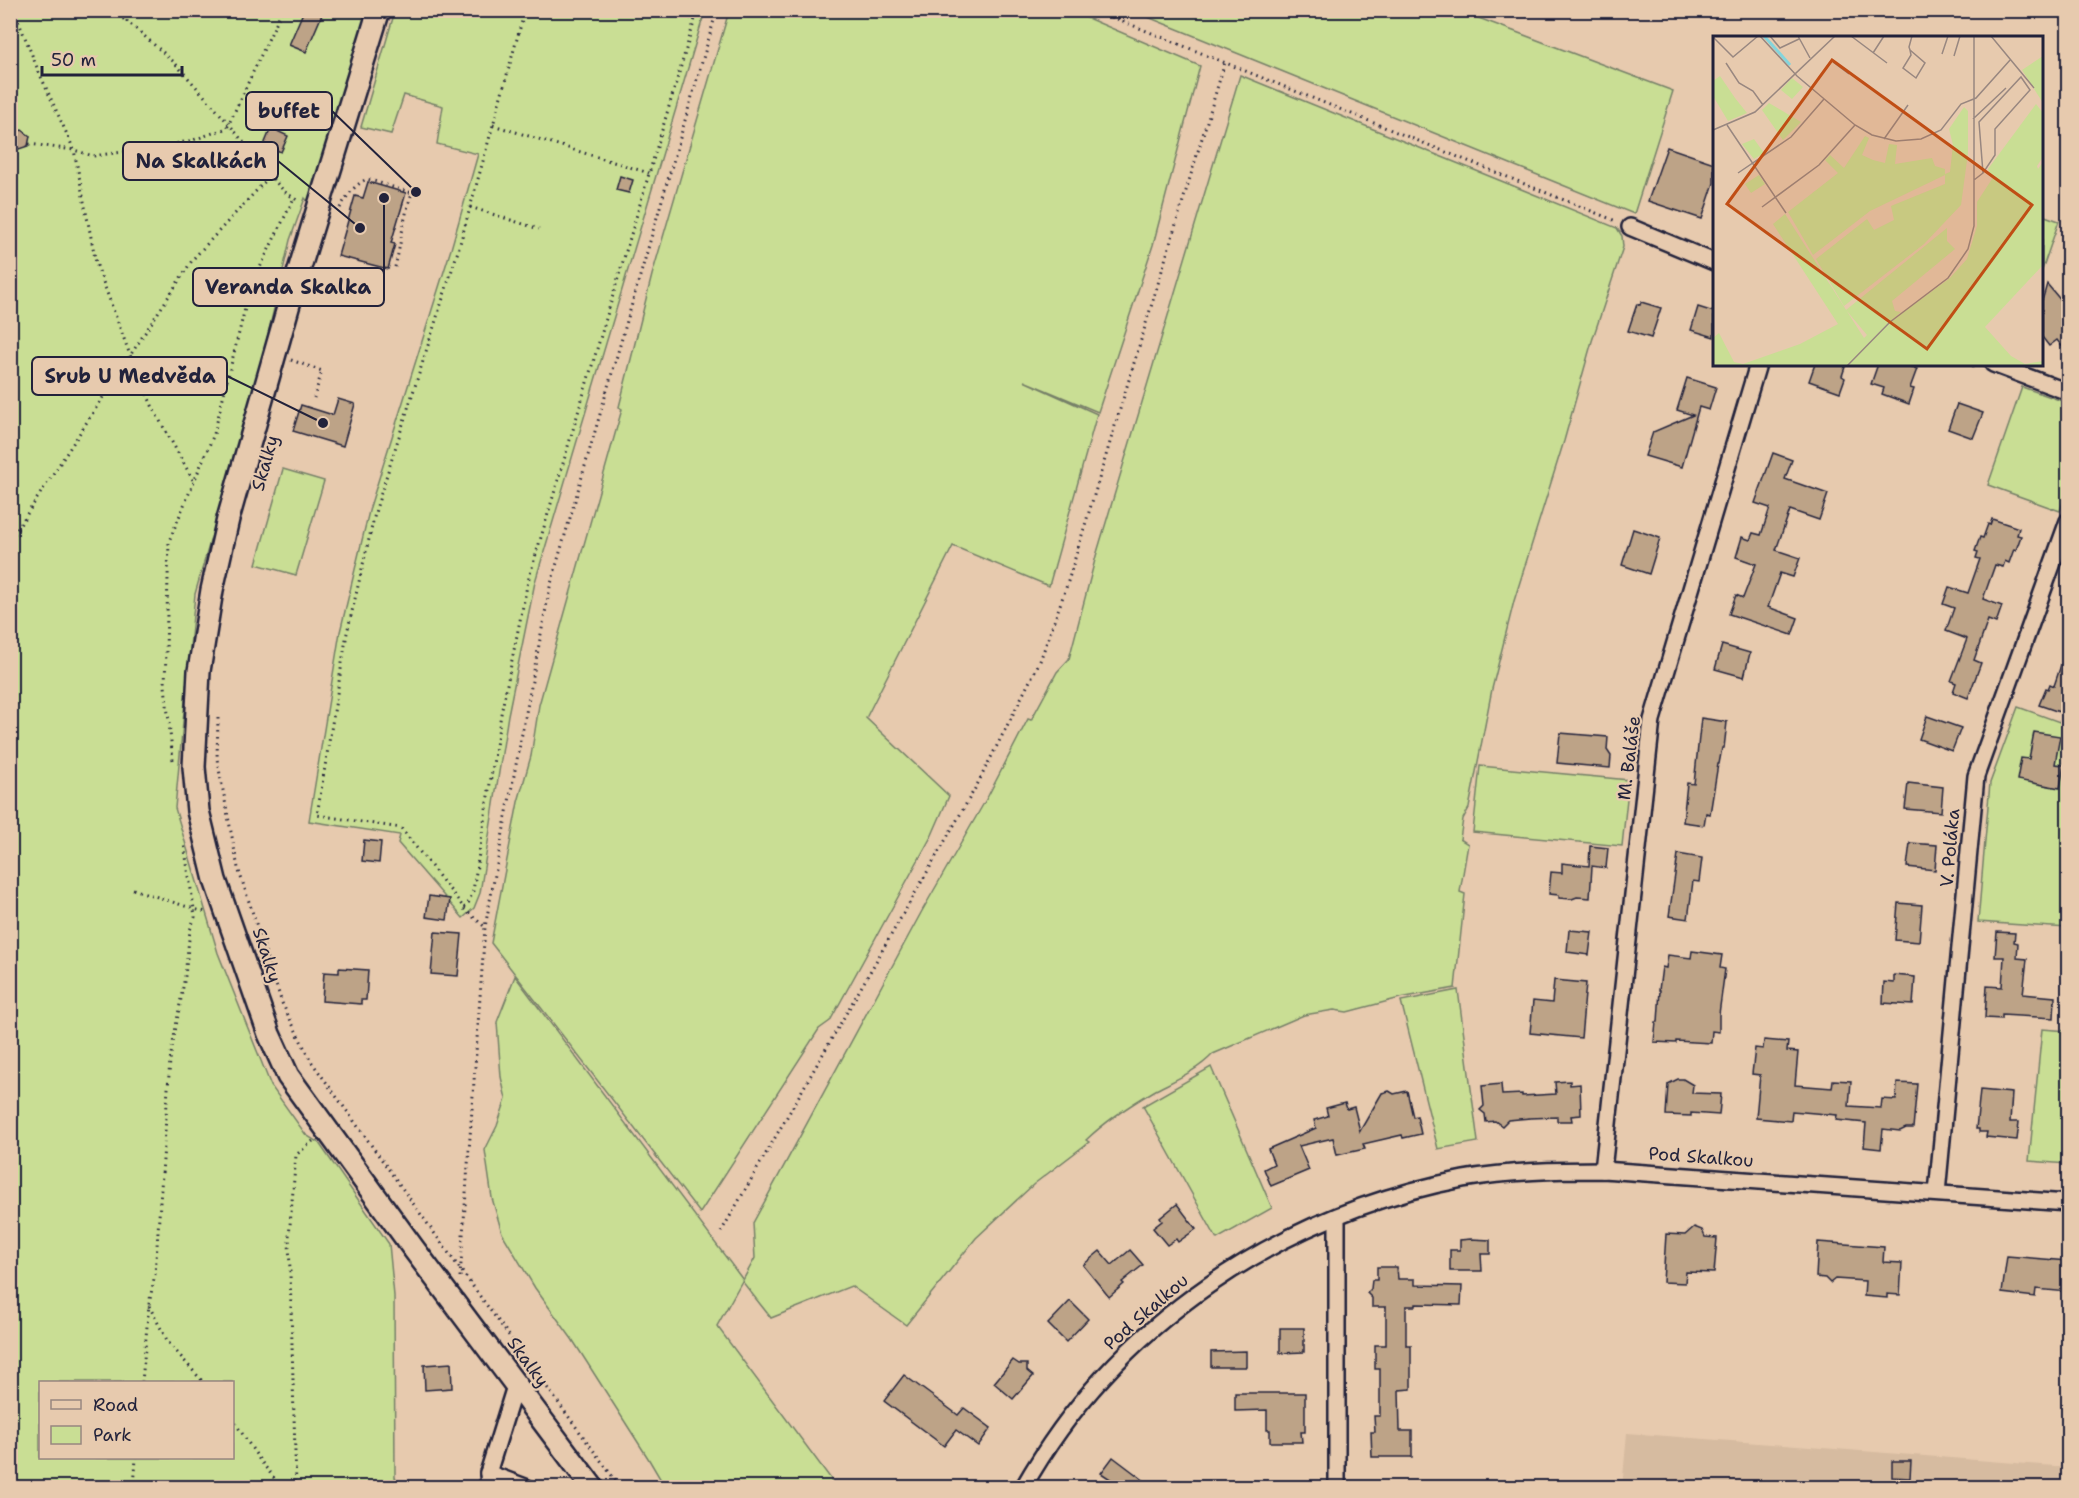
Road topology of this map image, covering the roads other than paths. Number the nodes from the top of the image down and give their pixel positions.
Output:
1 (379, 10) edge
2 (1630, 227) road end
3 (1713, 262) edge
4 (1757, 366) edge
5 (1998, 366) edge
6 (2068, 392) edge
7 (2068, 521) edge
8 (1604, 1170) junction
9 (1937, 1193) junction
10 (2068, 1203) edge
11 (1337, 1217) junction
12 (516, 1383) junction
13 (489, 1480) edge
14 (528, 1488) edge
15 (593, 1488) edge
16 (1023, 1488) edge
17 (1337, 1488) edge

1 - 12 street, Skalky
2 - 3 street
4 - 8 street, M. Baláše
5 - 6 street
7 - 9 street, V. Poláka
8 - 9 street, Pod Skalkou
8 - 11 street, Pod Skalkou
9 - 10 street, Pod Skalkou
11 - 16 street, Pod Skalkou
11 - 17 street
12 - 13 street, Skalky
12 - 15 street, Skalky
13 - 14 street, Skalky

